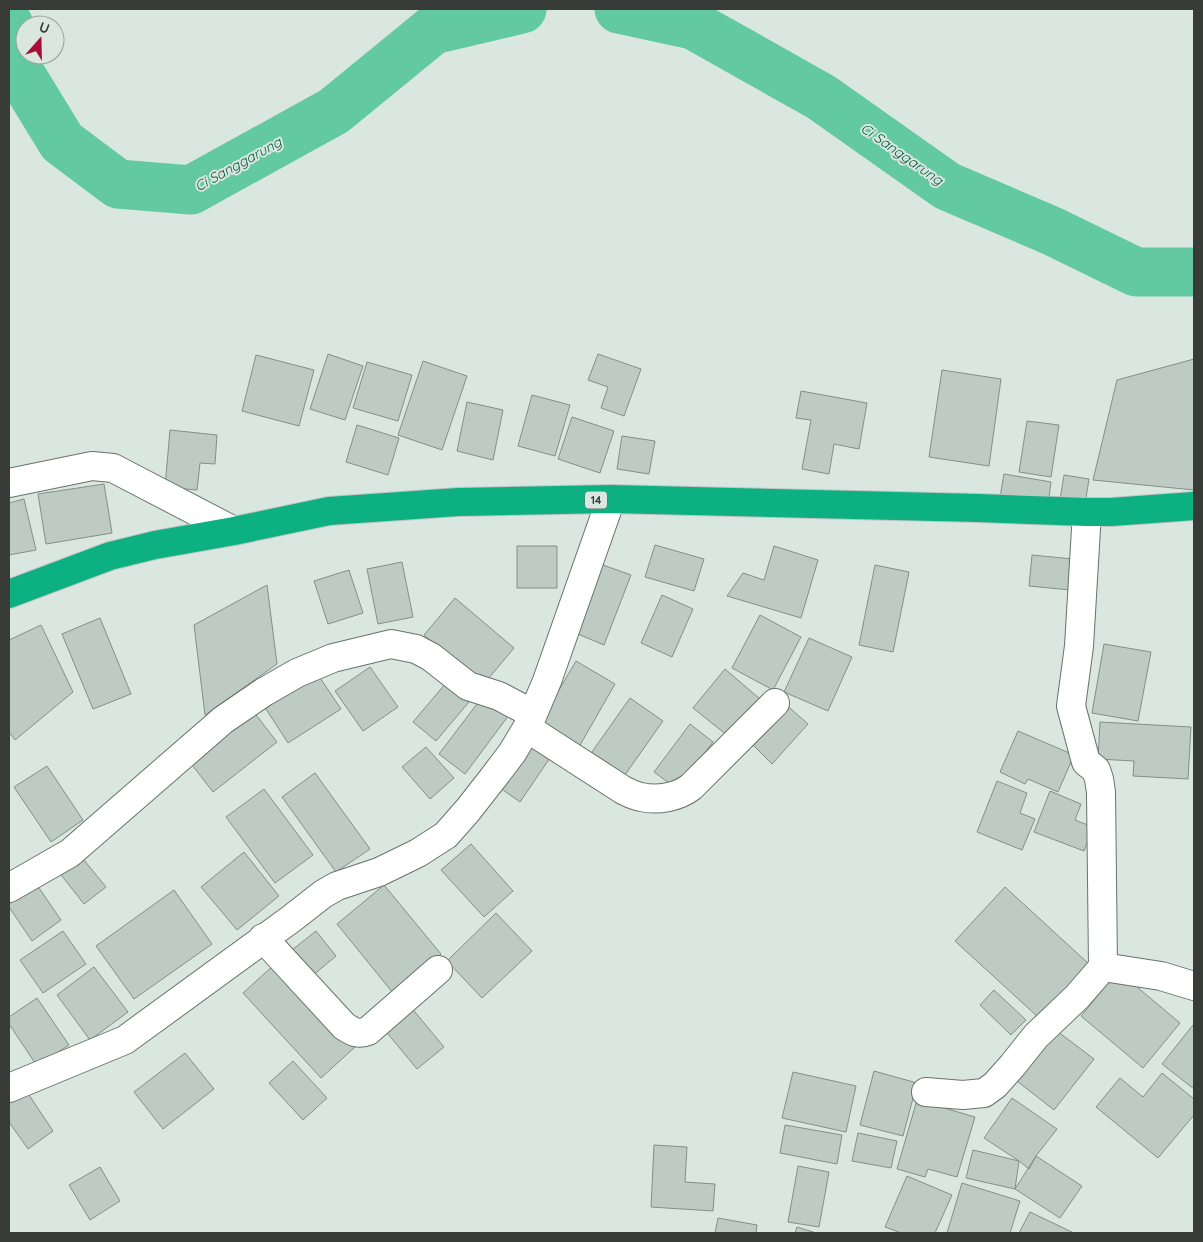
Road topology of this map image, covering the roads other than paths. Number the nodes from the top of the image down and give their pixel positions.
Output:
1 (9, 483) edge
2 (611, 499) junction
3 (1194, 506) edge
4 (1088, 512) junction
5 (234, 531) junction
6 (9, 594) edge
7 (774, 703) dead end
8 (530, 721) junction
9 (9, 888) edge
10 (263, 938) junction
11 (1103, 968) junction
12 (438, 970) dead end
13 (1194, 986) edge
14 (9, 1088) edge
15 (926, 1092) dead end

1 - 5 street
2 - 4 highway, 14
2 - 5 highway, 14
2 - 8 street
3 - 4 highway, 14
4 - 11 street
5 - 6 highway, 14
7 - 8 street
8 - 9 street
8 - 10 street
10 - 12 street
10 - 14 street
11 - 13 street
11 - 15 street

